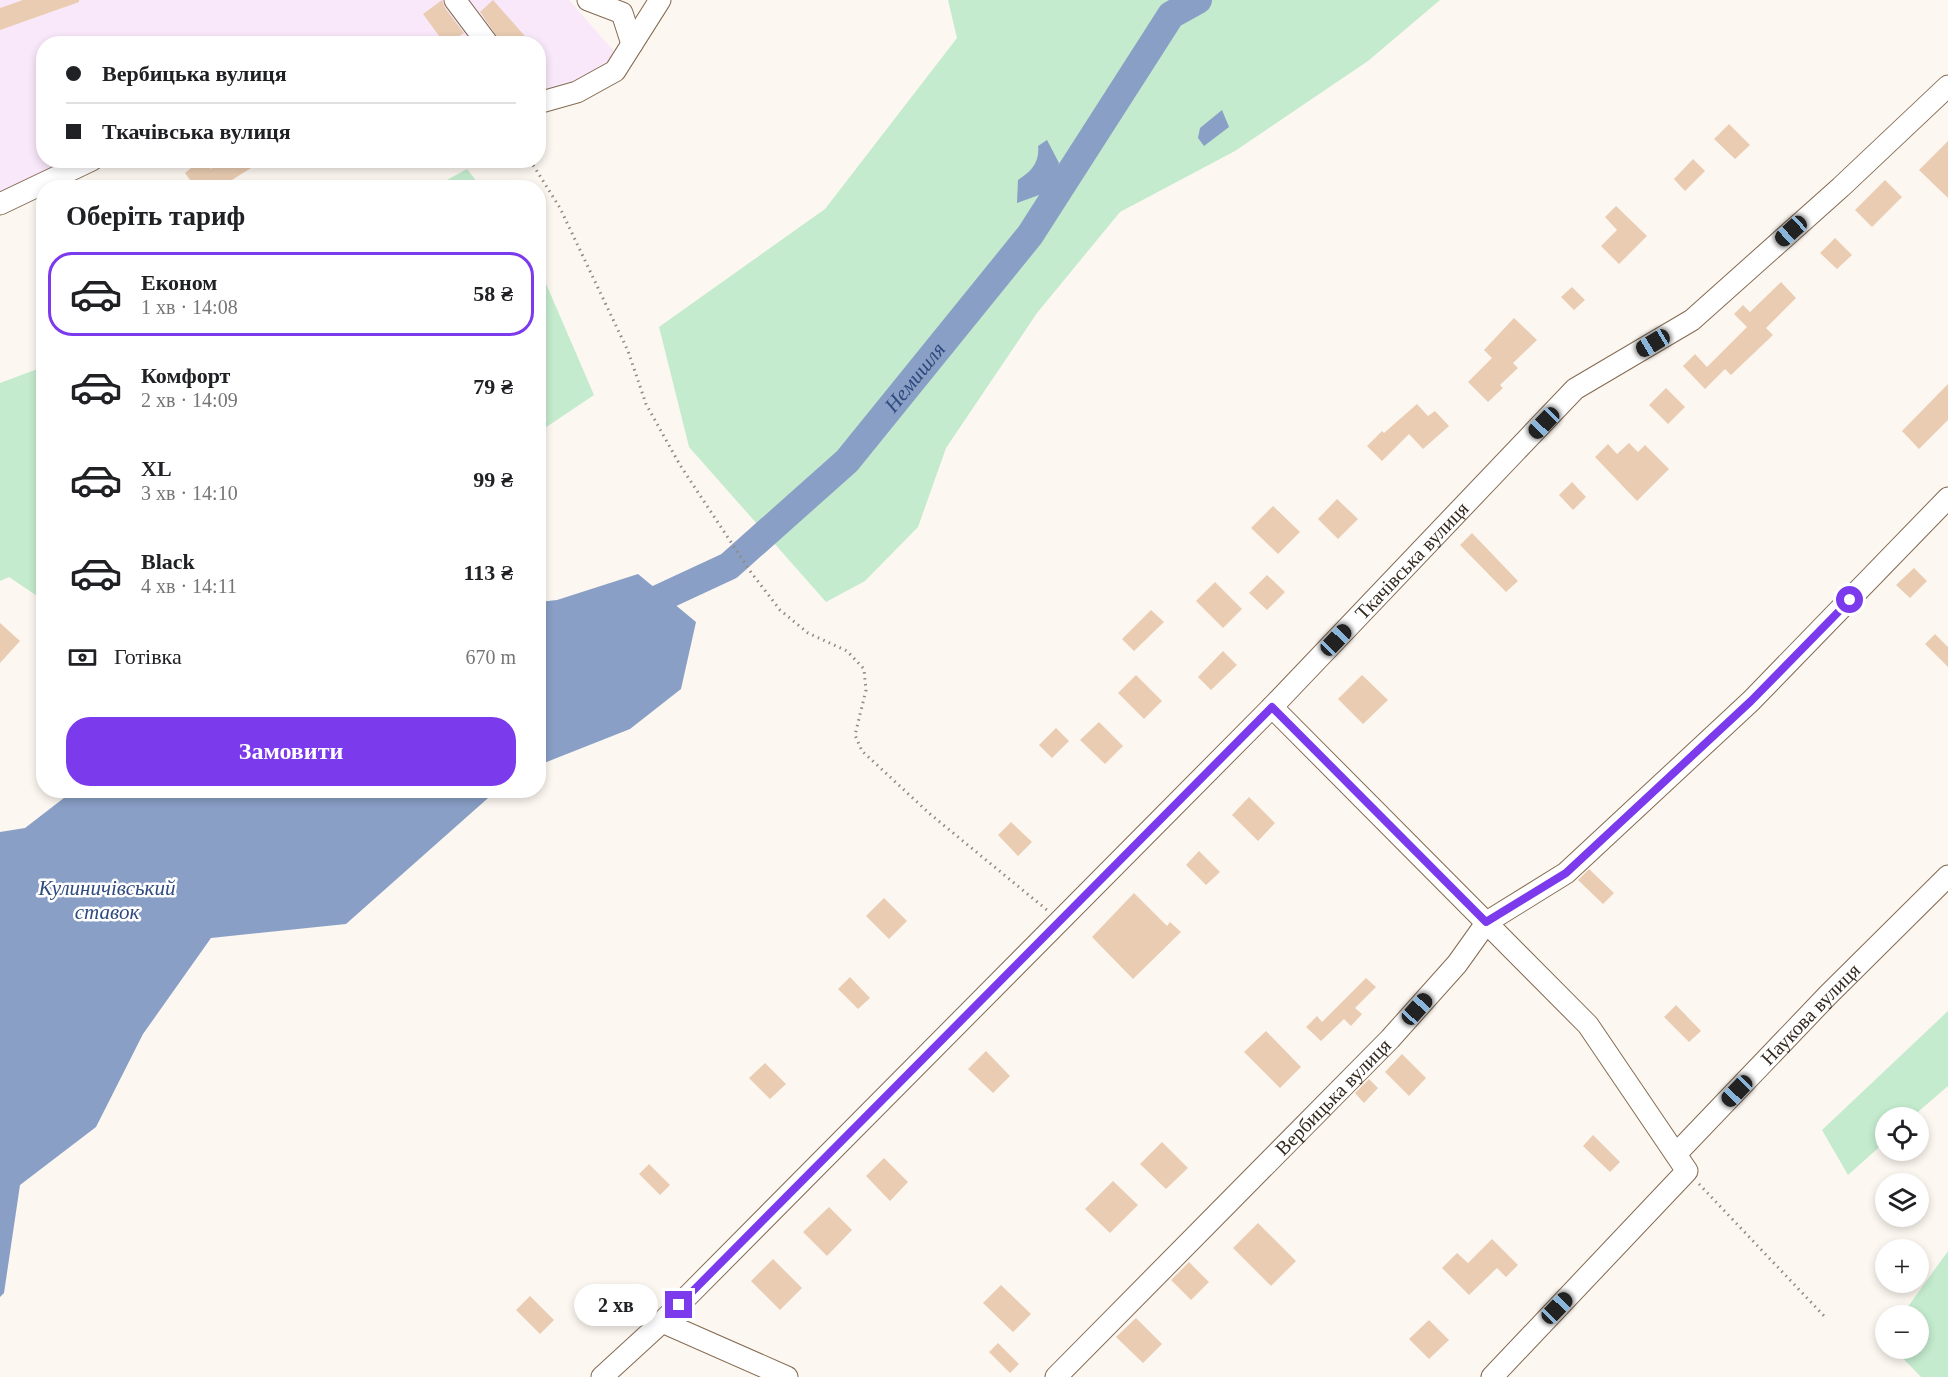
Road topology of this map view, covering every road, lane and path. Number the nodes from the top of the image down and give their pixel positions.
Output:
1 (455, 0) edge
2 (588, 0) edge
3 (660, 0) edge
4 (468, 19) junction
5 (471, 36) edge
6 (482, 36) edge
7 (632, 44) junction
8 (1948, 86) edge
9 (546, 101) edge
10 (75, 168) edge
11 (50, 180) edge
12 (546, 186) edge
13 (36, 187) edge
14 (0, 204) edge
15 (1948, 498) edge
16 (1272, 707) junction
17 (1948, 876) edge
18 (1058, 922) junction
19 (1486, 922) junction
20 (1682, 1163) junction
21 (1826, 1318) dead end
22 (662, 1322) junction
23 (602, 1377) edge
24 (787, 1377) edge
25 (1056, 1377) edge
26 (1492, 1377) edge

1 - 4 street
2 - 7 street
3 - 7 street
4 - 5 street
4 - 6 street
7 - 9 street
8 - 16 street, Ткачівська вулиця
10 - 11 street
12 - 18 path
13 - 14 street
15 - 19 street, Вербицька вулиця
16 - 18 street, Ткачівська вулиця
16 - 19 street
17 - 20 street, Наукова вулиця
18 - 22 street, Ткачівська вулиця
19 - 20 street
19 - 25 street, Вербицька вулиця
20 - 21 path
20 - 26 street, Наукова вулиця
22 - 23 street, Ткачівська вулиця
22 - 24 street

